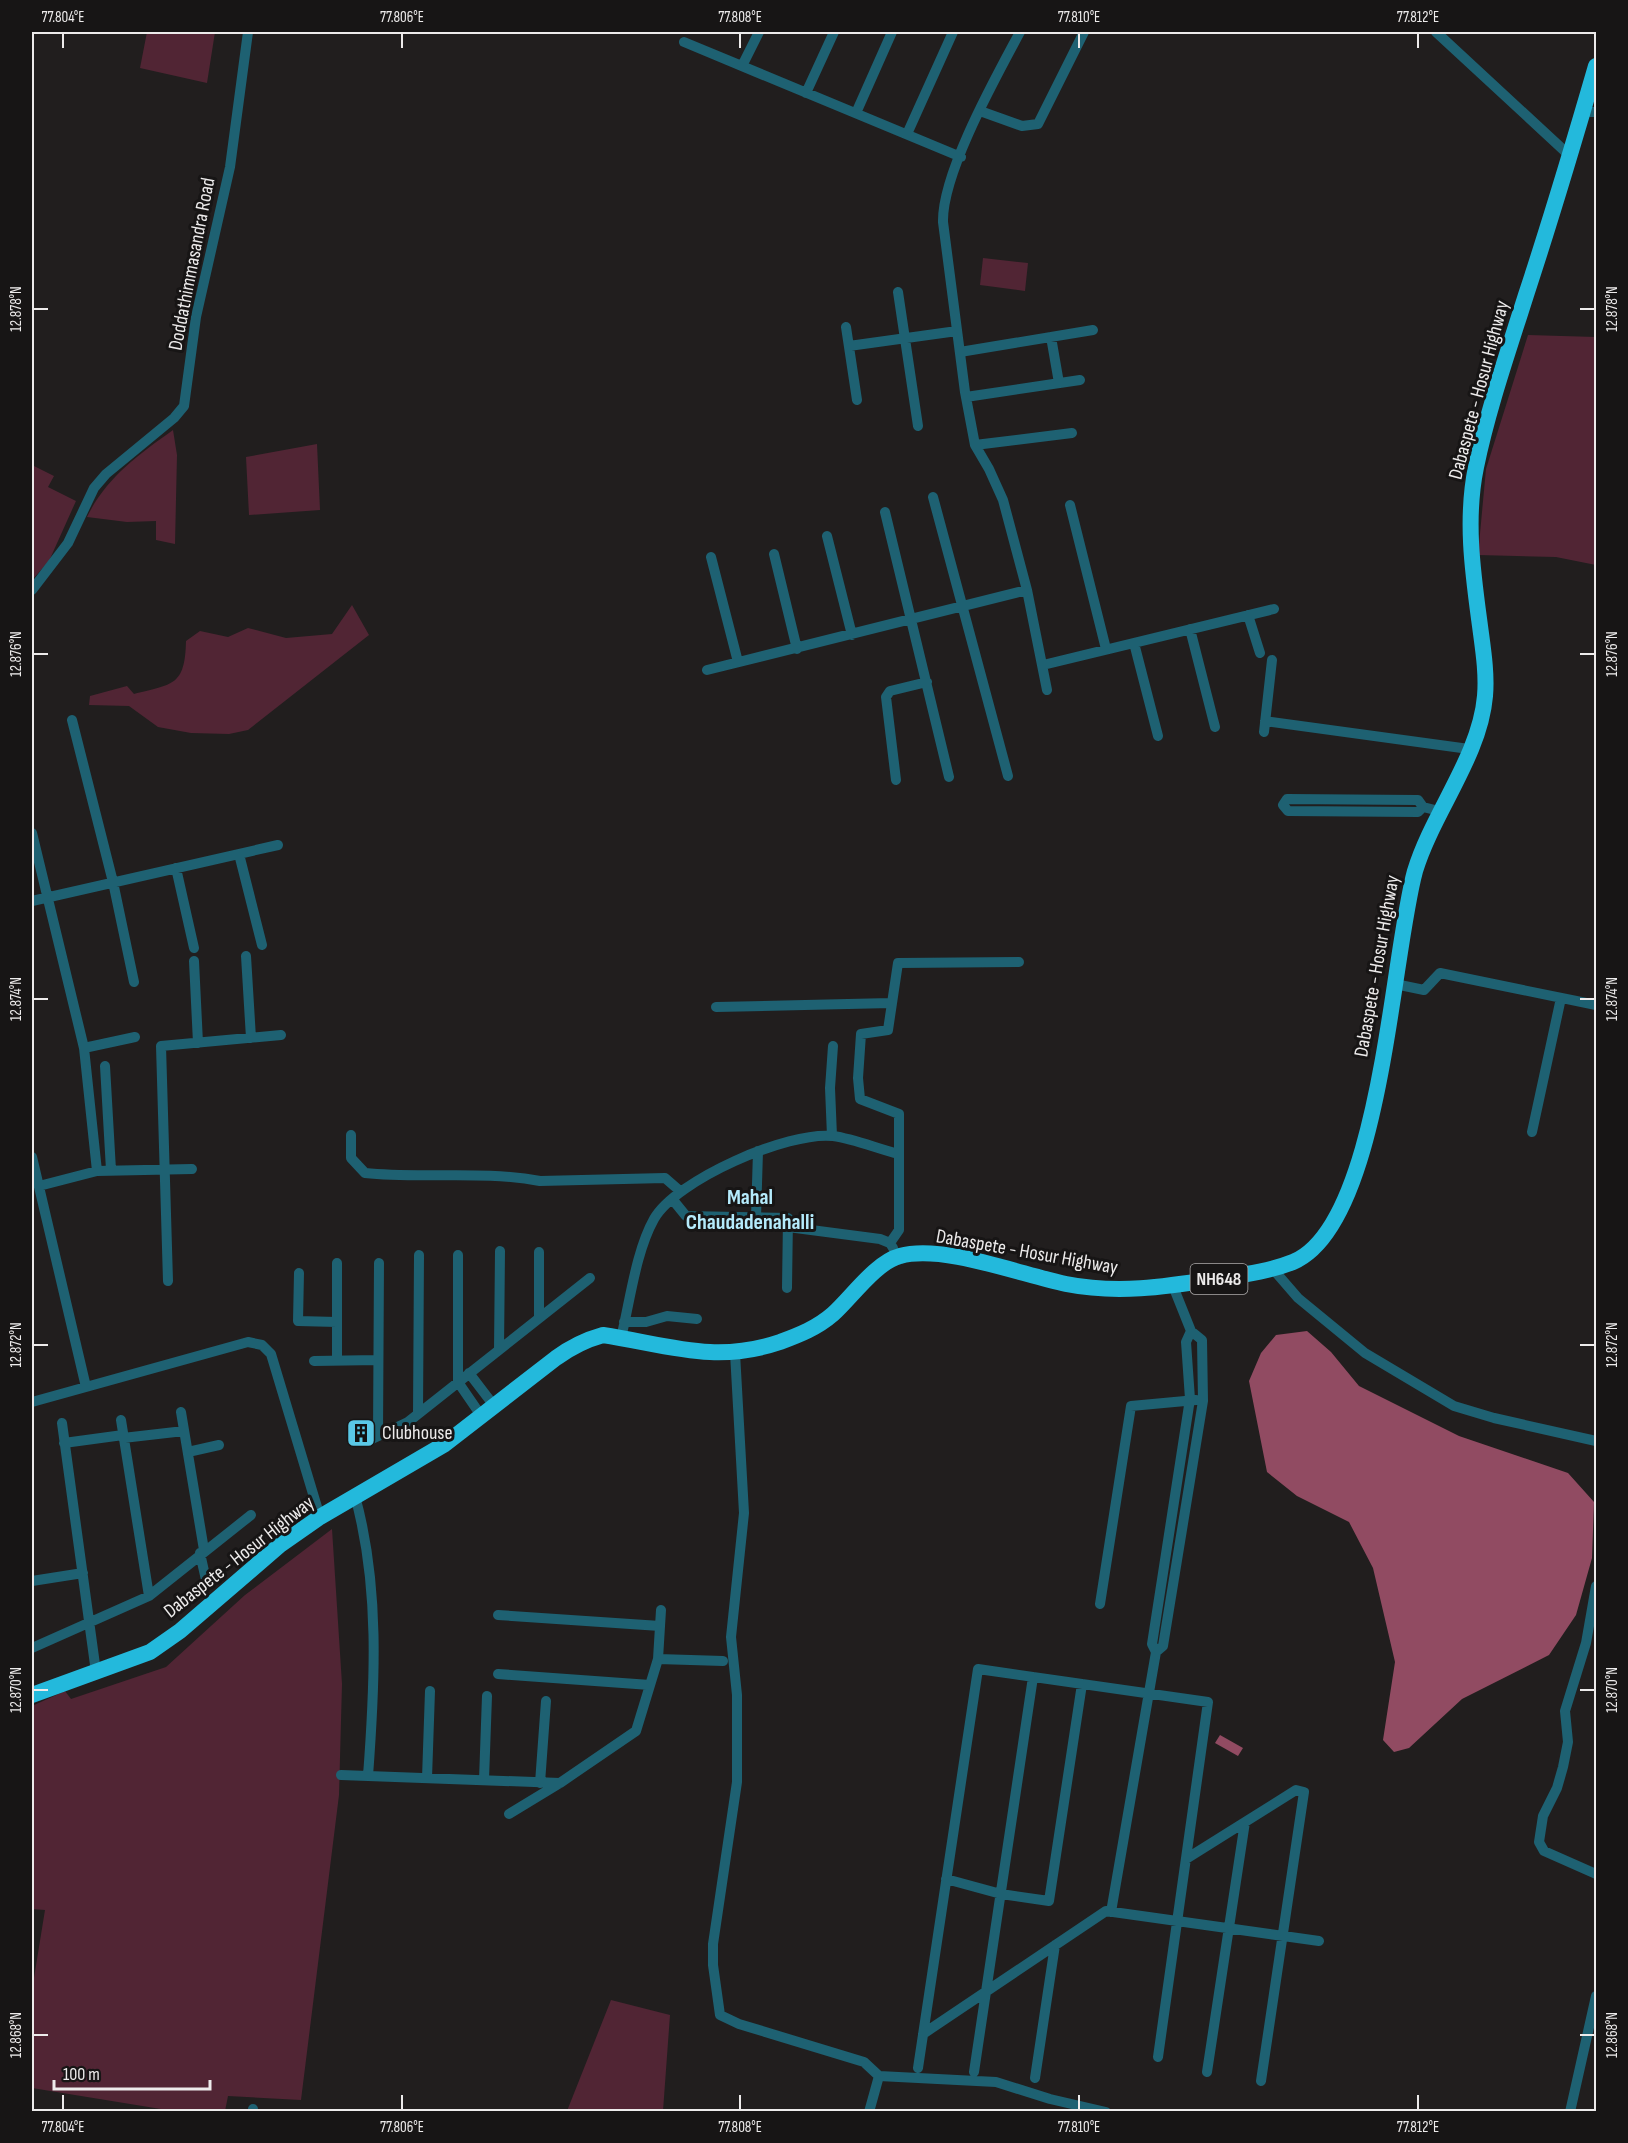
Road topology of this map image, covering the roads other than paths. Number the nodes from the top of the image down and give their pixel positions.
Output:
1 (248, 32) edge
2 (759, 32) edge
3 (834, 32) edge
4 (892, 32) edge
5 (953, 32) edge
6 (1020, 32) edge
7 (1084, 32) edge
8 (1436, 32) edge
9 (684, 42) dead end
10 (742, 66) junction
11 (1596, 66) edge
12 (806, 93) junction
13 (980, 111) junction
14 (1590, 112) edge
15 (856, 113) junction
16 (907, 134) junction
17 (1570, 156) junction
18 (961, 157) junction
19 (898, 292) dead end
20 (846, 327) dead end
21 (1093, 330) dead end
22 (957, 331) junction
23 (1051, 337) junction
24 (905, 338) junction
25 (849, 346) junction
26 (960, 352) junction
27 (1080, 380) dead end
28 (1059, 383) junction
29 (966, 397) junction
30 (857, 400) dead end
31 (918, 426) dead end
32 (1072, 433) dead end
33 (975, 445) junction
34 (933, 497) dead end
35 (1070, 505) dead end
36 (885, 512) dead end
37 (827, 536) dead end
38 (774, 554) dead end
39 (711, 557) dead end
40 (32, 590) edge
41 (1027, 590) junction
42 (964, 606) junction
43 (1275, 609) dead end
44 (1248, 615) junction
45 (913, 620) junction
46 (1190, 629) junction
47 (852, 636) junction
48 (1134, 643) junction
49 (797, 649) junction
50 (1106, 650) junction
51 (1260, 652) dead end
52 (1272, 660) dead end
53 (738, 662) junction
54 (1043, 665) junction
55 (707, 670) dead end
56 (927, 682) junction
57 (1047, 690) dead end
58 (72, 720) dead end
59 (1215, 727) dead end
60 (1158, 736) dead end
61 (1469, 749) junction
62 (1008, 776) dead end
63 (949, 777) dead end
64 (896, 780) dead end
65 (1431, 809) junction
66 (32, 834) edge
67 (278, 845) dead end
68 (239, 854) junction
69 (176, 868) junction
70 (113, 882) junction
71 (46, 898) junction
72 (32, 901) edge
73 (262, 945) dead end
74 (194, 948) dead end
75 (246, 956) dead end
76 (194, 961) dead end
77 (1019, 962) dead end
78 (134, 982) dead end
79 (1395, 984) junction
80 (1561, 998) junction
81 (891, 1003) junction
82 (1596, 1005) edge
83 (716, 1007) dead end
84 (281, 1035) dead end
85 (135, 1037) dead end
86 (251, 1038) junction
87 (198, 1043) junction
88 (833, 1046) dead end
89 (84, 1048) junction
90 (105, 1066) dead end
91 (1532, 1132) dead end
92 (351, 1135) dead end
93 (832, 1136) junction
94 (758, 1151) junction
95 (899, 1154) junction
96 (32, 1157) edge
97 (192, 1168) dead end
98 (164, 1169) junction
99 (111, 1170) junction
100 (97, 1171) junction
101 (39, 1186) junction
102 (677, 1196) junction
103 (756, 1216) junction
104 (788, 1227) junction
105 (894, 1249) junction
106 (501, 1251) dead end
107 (539, 1252) dead end
108 (419, 1255) dead end
109 (458, 1255) dead end
110 (337, 1263) dead end
111 (379, 1263) dead end
112 (1272, 1268) junction
113 (299, 1273) dead end
114 (590, 1278) dead end
115 (168, 1281) dead end
116 (1173, 1286) junction
117 (787, 1288) dead end
118 (539, 1318) junction
119 (697, 1319) dead end
120 (337, 1322) junction
121 (623, 1330) junction
122 (1191, 1331) junction
123 (499, 1350) junction
124 (735, 1353) junction
125 (314, 1360) dead end
126 (337, 1360) junction
127 (378, 1360) junction
128 (470, 1373) junction
129 (458, 1382) junction
130 (86, 1387) junction
131 (1190, 1399) junction
132 (1203, 1401) junction
133 (32, 1402) edge
134 (181, 1412) dead end
135 (488, 1412) junction
136 (418, 1414) junction
137 (120, 1420) dead end
138 (62, 1423) dead end
139 (184, 1431) junction
140 (123, 1436) junction
141 (1596, 1441) edge
142 (64, 1443) junction
143 (219, 1445) dead end
144 (188, 1452) junction
145 (355, 1496) junction
146 (251, 1515) dead end
147 (320, 1517) junction
148 (202, 1552) junction
149 (83, 1573) junction
150 (206, 1580) dead end
151 (32, 1581) edge
152 (1596, 1586) edge
153 (149, 1596) junction
154 (1100, 1605) dead end
155 (661, 1610) dead end
156 (498, 1615) dead end
157 (88, 1623) junction
158 (660, 1626) junction
159 (32, 1648) edge
160 (1156, 1652) junction
161 (658, 1659) junction
162 (723, 1661) dead end
163 (96, 1672) junction
164 (498, 1674) dead end
165 (1033, 1677) junction
166 (1082, 1684) junction
167 (650, 1685) junction
168 (430, 1691) dead end
169 (1148, 1693) junction
170 (32, 1695) edge
171 (487, 1696) dead end
172 (546, 1701) dead end
173 (341, 1775) dead end
174 (368, 1776) junction
175 (427, 1778) junction
176 (484, 1780) junction
177 (540, 1783) junction
178 (560, 1783) junction
179 (509, 1814) dead end
180 (1245, 1822) junction
181 (1186, 1859) junction
182 (1596, 1874) edge
183 (946, 1879) junction
184 (1000, 1894) junction
185 (1111, 1912) junction
186 (1177, 1921) junction
187 (1230, 1928) junction
188 (1283, 1935) junction
189 (1319, 1941) dead end
190 (1055, 1945) junction
191 (986, 1991) junction
192 (1596, 1996) edge
193 (923, 2034) junction
194 (1158, 2057) dead end
195 (918, 2068) dead end
196 (974, 2072) dead end
197 (1207, 2072) dead end
198 (879, 2076) junction
199 (1035, 2078) dead end
200 (1261, 2081) dead end
201 (869, 2112) edge
202 (1106, 2112) edge
203 (1570, 2112) edge

1 - 40 street, Doddathimmasandra Road
2 - 10 street
3 - 12 street
4 - 15 street
5 - 16 street
6 - 13 street
7 - 13 street
8 - 17 street
9 - 10 street
10 - 12 street
11 - 14 highway, Dabaspete - Hosur Highway / NH648
12 - 15 street
13 - 18 street
14 - 17 highway, Dabaspete - Hosur Highway / NH648
15 - 16 street
16 - 18 street
17 - 61 highway, Dabaspete - Hosur Highway / NH648
18 - 22 street
19 - 24 street
20 - 25 street
21 - 23 street
22 - 24 street
22 - 26 street
23 - 26 street
23 - 28 street
24 - 25 street
24 - 31 street
25 - 30 street
26 - 29 street
27 - 28 street
28 - 29 street
29 - 33 street
32 - 33 street
33 - 41 street
34 - 42 street
35 - 50 street
36 - 45 street
37 - 47 street
38 - 49 street
39 - 53 street
41 - 42 street
41 - 54 street
42 - 45 street
42 - 62 street
43 - 44 street
44 - 46 street
44 - 51 street
45 - 47 street
45 - 56 street
46 - 48 street
46 - 59 street
47 - 49 street
48 - 50 street
48 - 60 street
49 - 53 street
50 - 54 street
52 - 61 street
53 - 55 street
54 - 57 street
56 - 63 street
56 - 64 street
58 - 70 street
61 - 65 highway, Dabaspete - Hosur Highway / NH648
65 - 65 street
65 - 79 highway, Dabaspete - Hosur Highway / NH648
66 - 71 street
67 - 68 street
68 - 69 street
68 - 73 street
69 - 70 street
69 - 74 street
70 - 71 street
70 - 78 street
71 - 72 street
71 - 89 street
75 - 86 street
76 - 87 street
77 - 81 street
79 - 80 street
79 - 112 highway, Dabaspete - Hosur Highway / NH648
80 - 82 street
80 - 91 street
81 - 83 street
81 - 95 street
84 - 86 street
85 - 89 street
86 - 87 street
87 - 98 street
88 - 93 street
89 - 100 street
90 - 99 street
92 - 102 street
93 - 94 street
93 - 95 street
94 - 102 street
94 - 103 street
95 - 105 street
96 - 101 street
97 - 98 street
98 - 99 street
98 - 115 street
99 - 100 street
100 - 101 street
101 - 130 street
102 - 103 street
102 - 121 street
103 - 104 street
104 - 105 street
104 - 117 street
105 - 116 highway, Dabaspete - Hosur Highway / NH648
105 - 124 highway, Dabaspete - Hosur Highway
106 - 123 street
107 - 118 street
108 - 136 street
109 - 129 street
110 - 120 street
111 - 127 street
112 - 116 highway, Dabaspete - Hosur Highway / NH648
112 - 141 street
113 - 120 street
114 - 118 street
116 - 122 street
118 - 123 street
119 - 121 street
120 - 126 street
121 - 124 highway, Dabaspete - Hosur Highway
121 - 135 highway, Dabaspete - Hosur Highway
122 - 131 street
122 - 132 street
123 - 128 street
124 - 198 street
125 - 126 street
126 - 127 street
127 - 136 street
128 - 129 street
128 - 135 street
129 - 135 street
129 - 136 street
130 - 133 street
130 - 147 street
131 - 132 street
131 - 154 street
131 - 160 street
132 - 160 street
134 - 139 street
135 - 145 highway, Dabaspete - Hosur Highway
137 - 140 street
138 - 142 street
139 - 140 street
139 - 144 street
140 - 142 street
140 - 153 street
142 - 149 street
143 - 144 street
144 - 148 street
145 - 147 highway, Dabaspete - Hosur Highway
145 - 174 street
146 - 148 street
147 - 163 highway, Dabaspete - Hosur Highway
148 - 150 street
148 - 153 street
149 - 151 street
149 - 157 street
152 - 182 street
153 - 157 street
155 - 158 street
156 - 158 street
157 - 159 street
157 - 163 street
158 - 161 street
160 - 169 street
161 - 162 street
161 - 167 street
163 - 170 highway, Dabaspete - Hosur Highway
164 - 167 street
165 - 166 street
165 - 183 street
165 - 184 street
166 - 169 street
166 - 184 street
167 - 178 street
168 - 175 street
169 - 181 street
169 - 185 street
171 - 176 street
172 - 177 street
173 - 174 street
174 - 175 street
175 - 176 street
176 - 177 street
177 - 178 street
178 - 179 street
180 - 181 street
180 - 187 street
180 - 188 street
181 - 186 street
183 - 184 street
183 - 193 street
184 - 191 street
185 - 186 street
185 - 190 street
186 - 187 street
186 - 194 street
187 - 188 street
187 - 197 street
188 - 189 street
188 - 200 street
190 - 191 street
190 - 199 street
191 - 193 street
191 - 196 street
192 - 203 street
193 - 195 street
198 - 201 street
198 - 202 street

